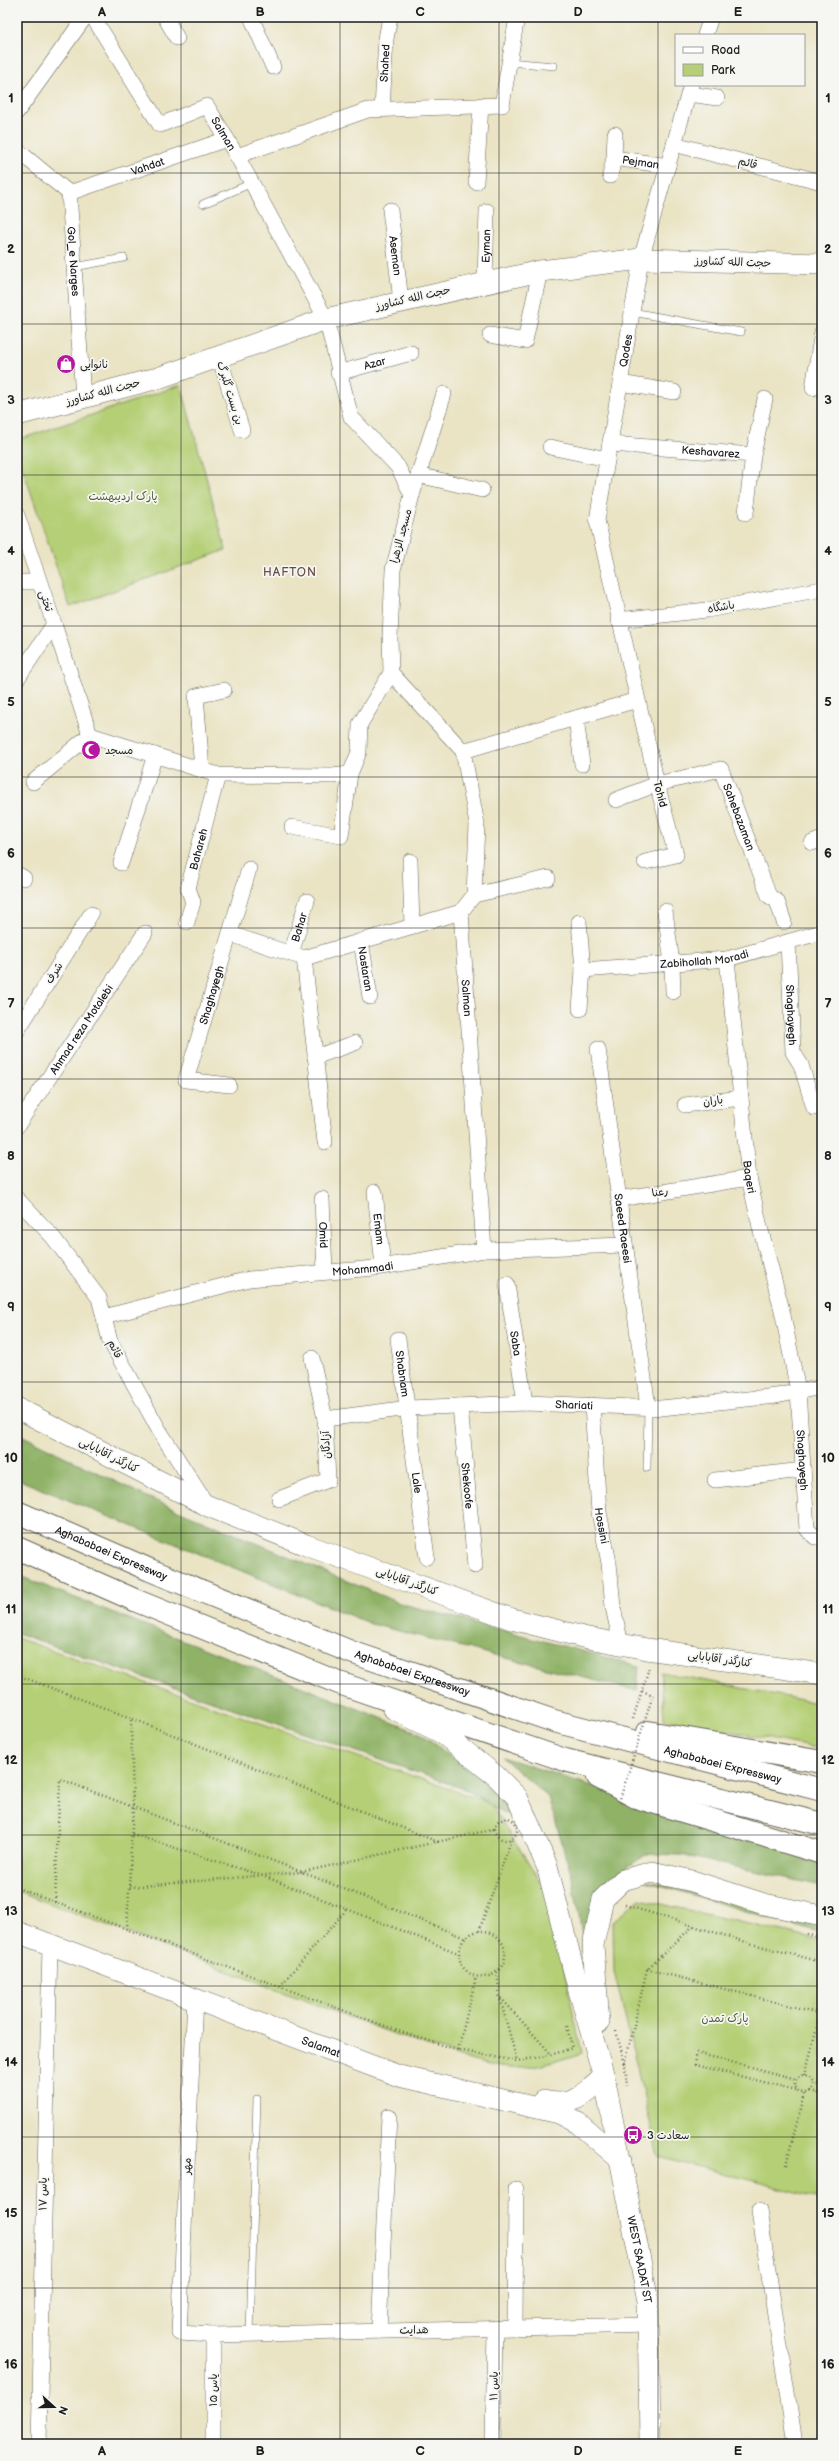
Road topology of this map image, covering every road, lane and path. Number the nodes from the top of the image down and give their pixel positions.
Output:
1 (85, 17) edge
2 (93, 17) edge
3 (165, 17) edge
4 (251, 17) edge
5 (390, 17) edge
6 (517, 17) edge
7 (711, 17) edge
8 (706, 34) edge
9 (177, 38) dead end
10 (509, 62) junction
11 (554, 66) dead end
12 (273, 68) dead end
13 (690, 89) edge
14 (717, 98) dead end
15 (481, 104) junction
16 (382, 109) junction
17 (17, 112) edge
18 (615, 134) dead end
19 (227, 140) junction
20 (674, 144) junction
21 (17, 150) edge
22 (237, 156) junction
23 (614, 158) junction
24 (668, 166) junction
25 (610, 176) dead end
26 (476, 182) dead end
27 (822, 182) edge
28 (252, 183) junction
29 (69, 193) junction
30 (203, 204) dead end
31 (390, 210) dead end
32 (487, 211) dead end
33 (124, 258) dead end
34 (641, 259) junction
35 (822, 264) edge
36 (74, 267) junction
37 (540, 271) junction
38 (485, 281) junction
39 (401, 301) junction
40 (632, 312) junction
41 (326, 319) junction
42 (741, 332) dead end
43 (822, 332) edge
44 (490, 336) dead end
45 (411, 353) dead end
46 (219, 356) junction
47 (338, 373) junction
48 (620, 383) junction
49 (813, 388) dead end
50 (674, 392) dead end
51 (444, 394) dead end
52 (84, 397) junction
53 (765, 399) dead end
54 (17, 415) edge
55 (242, 430) dead end
56 (610, 444) junction
57 (550, 447) dead end
58 (753, 455) junction
59 (607, 459) junction
60 (418, 475) junction
61 (482, 490) dead end
62 (412, 495) junction
63 (746, 513) dead end
64 (17, 515) edge
65 (17, 582) edge
66 (39, 582) junction
67 (822, 589) edge
68 (618, 620) junction
69 (54, 624) junction
70 (391, 674) junction
71 (17, 680) edge
72 (224, 690) dead end
73 (637, 700) junction
74 (576, 718) junction
75 (90, 735) junction
76 (463, 751) junction
77 (155, 755) junction
78 (582, 764) dead end
79 (202, 769) junction
80 (350, 774) junction
81 (218, 775) junction
82 (33, 782) dead end
83 (657, 784) junction
84 (616, 800) dead end
85 (292, 828) dead end
86 (410, 861) dead end
87 (645, 862) dead end
88 (121, 863) dead end
89 (249, 869) dead end
90 (548, 878) dead end
91 (474, 895) junction
92 (307, 901) dead end
93 (665, 911) dead end
94 (461, 912) junction
95 (91, 914) dead end
96 (187, 922) dead end
97 (579, 922) dead end
98 (784, 922) dead end
99 (412, 926) junction
100 (822, 932) edge
101 (145, 933) dead end
102 (230, 934) junction
103 (361, 941) junction
104 (788, 942) junction
105 (298, 956) junction
106 (727, 958) junction
107 (672, 963) junction
108 (583, 970) junction
109 (673, 992) dead end
110 (370, 997) dead end
111 (580, 1009) dead end
112 (17, 1031) edge
113 (355, 1043) dead end
114 (598, 1049) dead end
115 (315, 1057) junction
116 (229, 1086) dead end
117 (741, 1098) junction
118 (685, 1105) dead end
119 (814, 1108) dead end
120 (17, 1126) edge
121 (324, 1142) dead end
122 (749, 1178) junction
123 (375, 1192) dead end
124 (17, 1199) edge
125 (322, 1199) dead end
126 (619, 1199) junction
127 (625, 1245) junction
128 (484, 1250) junction
129 (383, 1266) junction
130 (325, 1272) junction
131 (507, 1284) dead end
132 (104, 1317) junction
133 (398, 1339) dead end
134 (312, 1358) dead end
135 (822, 1387) edge
136 (798, 1391) junction
137 (525, 1403) junction
138 (592, 1405) junction
139 (460, 1406) junction
140 (17, 1408) edge
141 (409, 1408) junction
142 (648, 1408) junction
143 (325, 1419) junction
144 (647, 1468) dead end
145 (803, 1470) junction
146 (715, 1480) dead end
147 (279, 1498) dead end
148 (208, 1506) junction
149 (17, 1512) edge
150 (822, 1537) edge
151 (17, 1548) edge
152 (427, 1557) dead end
153 (474, 1566) dead end
154 (621, 1644) junction
155 (654, 1650) junction
156 (795, 1670) junction
157 (822, 1674) edge
158 (17, 1675) edge
159 (422, 1676) junction
160 (822, 1680) edge
161 (349, 1686) junction
162 (642, 1691) junction
163 (131, 1718) junction
164 (630, 1728) junction
165 (565, 1760) junction
166 (822, 1762) edge
167 (822, 1790) edge
168 (620, 1802) dead end
169 (133, 1808) junction
170 (822, 1824) edge
171 (495, 1829) junction
172 (132, 1834) junction
173 (512, 1838) junction
174 (438, 1842) junction
175 (822, 1853) edge
176 (302, 1872) junction
177 (266, 1877) junction
178 (130, 1887) junction
179 (17, 1888) edge
180 (603, 1899) junction
181 (55, 1902) junction
182 (347, 1909) junction
183 (822, 1916) edge
184 (17, 1923) edge
185 (693, 1926) junction
186 (127, 1929) junction
187 (479, 1931) junction
188 (17, 1932) edge
189 (465, 1938) junction
190 (50, 1945) junction
191 (458, 1953) junction
192 (822, 1962) edge
193 (647, 1969) junction
194 (497, 1972) junction
195 (476, 1977) junction
196 (280, 1986) junction
197 (500, 1998) junction
198 (195, 1999) junction
199 (821, 2014) edge
200 (615, 2029) dead end
201 (572, 2048) dead end
202 (458, 2050) junction
203 (551, 2055) junction
204 (517, 2061) junction
205 (625, 2064) junction
206 (805, 2075) junction
207 (604, 2077) junction
208 (796, 2079) junction
209 (813, 2083) junction
210 (822, 2086) edge
211 (627, 2088) dead end
212 (796, 2090) junction
213 (810, 2091) junction
214 (804, 2094) junction
215 (822, 2094) edge
216 (257, 2099) dead end
217 (389, 2116) dead end
218 (621, 2160) junction
219 (786, 2165) dead end
220 (516, 2188) dead end
221 (759, 2211) dead end
222 (650, 2325) junction
223 (495, 2328) junction
224 (515, 2328) junction
225 (379, 2331) junction
226 (179, 2333) joint
227 (250, 2334) junction
228 (214, 2335) junction
229 (39, 2444) edge
230 (213, 2444) edge
231 (493, 2444) edge
232 (650, 2444) edge
233 (795, 2444) edge

1 - 17 street
2 - 19 street, Salman
3 - 9 street
4 - 12 street
5 - 16 street, Shahed
6 - 10 street
7 - 8 street
10 - 11 lane
10 - 15 street
13 - 14 street
13 - 20 street, Qodes
15 - 16 street
15 - 26 street
16 - 22 street
18 - 23 street
19 - 22 street, Salman
19 - 29 street, Vahdat
20 - 24 street, Qodes
20 - 27 street, قائم
21 - 29 street
22 - 28 street, Salman
23 - 24 street, Pejman
23 - 25 street
24 - 34 street, Qodes
28 - 30 lane
28 - 41 street, Salman
29 - 36 street, Gol_e Narges
31 - 39 street, Aseman
32 - 38 street, Eyman
33 - 36 lane
34 - 35 street, حجت الله کشاورز
34 - 37 street, حجت الله کشاورز
34 - 40 street, Qodes
36 - 52 street, Gol_e Narges
37 - 38 street, حجت الله کشاورز
37 - 44 street
38 - 39 street, حجت الله کشاورز
39 - 41 street, حجت الله کشاورز
40 - 42 lane
40 - 48 street, Qodes
41 - 46 street, حجت الله کشاورز
41 - 47 street, مسجد الزهرا
43 - 49 street
45 - 47 street, Azar
46 - 52 street, حجت الله کشاورز
46 - 55 street, بن بست گلبرگ
47 - 62 street, مسجد الزهرا
48 - 50 street
48 - 56 street, Qodes
51 - 60 street
52 - 54 street, حجت الله کشاورز
53 - 58 street
56 - 58 street, Keshavarez
56 - 59 street, Qodes
57 - 59 street
58 - 63 street, Keshavarez
59 - 68 street, Qodes
60 - 61 street
60 - 62 street
62 - 70 street, مسجد الزهرا
64 - 66 street, تختی
65 - 66 street
66 - 69 street, تختی
67 - 68 street, باشگاه
68 - 73 street, Tohid
69 - 71 street, تختی
69 - 75 street
70 - 76 street
70 - 80 street
72 - 79 street
73 - 74 street
73 - 83 street, Tohid
74 - 76 street
74 - 78 street
75 - 77 street
75 - 82 street
76 - 91 street
77 - 79 street
77 - 88 street
79 - 81 street
80 - 81 street
80 - 85 street
81 - 96 street, Bahareh
83 - 84 street
83 - 87 street, Tohid
83 - 98 street, Sahebazaman
86 - 99 street
89 - 102 street, Shaghayegh
90 - 91 street
91 - 94 street
92 - 105 street, Bahar
93 - 107 street
94 - 99 street
94 - 128 street, Salman
95 - 112 street, شرف
97 - 108 street
99 - 103 street
100 - 104 street, Zabihollah Moradi
101 - 120 street, Ahmad reza Motalebi
102 - 105 street
102 - 116 street, Shaghayegh
103 - 105 street
103 - 110 street, Nastaran
104 - 106 street, Zabihollah Moradi
104 - 119 street, Shaghayegh
105 - 115 street
106 - 107 street, Zabihollah Moradi
106 - 117 street, Baqeri
107 - 108 street, Zabihollah Moradi
107 - 109 street
108 - 111 street
113 - 115 street
114 - 126 street, Saeed Raeesi
115 - 121 street
117 - 118 street, باران
117 - 122 street, Baqeri
122 - 126 street, رعنا
122 - 136 street, Baqeri
123 - 129 street, Emam
124 - 132 street, قائم
125 - 130 street, Omid
126 - 127 street, Saeed Raeesi
127 - 128 street, Mohammadi
127 - 142 street, Saeed Raeesi
128 - 129 street, Mohammadi
129 - 130 street, Mohammadi
130 - 132 street, Mohammadi
131 - 137 street, Saba
132 - 148 street, قائم
133 - 141 street, Shabnam
134 - 143 street, آزادگان
135 - 136 street, Shariati
136 - 142 street, Shariati
136 - 145 street, Shaghayegh
137 - 138 street, Shariati
137 - 139 street, Shariati
138 - 142 street, Shariati
138 - 154 street, Hossini
139 - 141 street, Shariati
139 - 153 street, Shekoofe
140 - 148 street, کنارگذر آقابابایی
141 - 143 street, Shariati
141 - 152 street, Lale
142 - 144 lane
143 - 147 street, آزادگان
145 - 146 street
145 - 150 street, Shaghayegh
148 - 154 street, کنارگذر آقابابایی
149 - 159 highway, Aghababaei Expressway
151 - 161 highway
154 - 155 street, کنارگذر آقابابایی
155 - 156 street, کنارگذر آقابابایی
155 - 162 path
156 - 157 street, کنارگذر آقابابایی
156 - 160 street
158 - 163 path
159 - 164 highway
159 - 167 highway, Aghababaei Expressway
161 - 165 highway
161 - 207 street
162 - 164 path
162 - 168 path, bridge
163 - 169 path
163 - 174 path
164 - 166 highway
165 - 170 highway
165 - 175 highway
169 - 172 path
169 - 176 path
169 - 181 path
171 - 173 path
171 - 173 path
171 - 174 path
172 - 177 path
172 - 178 path
173 - 187 path
174 - 176 path
176 - 177 path
176 - 189 path
177 - 178 path
177 - 182 path
178 - 186 path
179 - 181 path
180 - 183 street
180 - 185 path
180 - 207 street
181 - 186 path
182 - 191 path
182 - 196 path
184 - 207 street, Salamat
185 - 192 path
185 - 193 path
186 - 196 path
187 - 189 path
187 - 194 path
188 - 190 street, Salamat
189 - 191 path
190 - 198 street, Salamat
190 - 229 street, یاس ۱۷
191 - 195 path
193 - 199 path
193 - 205 path
194 - 195 path
194 - 197 path
195 - 202 path
196 - 202 path
197 - 203 path
197 - 204 path
198 - 218 street, Salamat
198 - 226 street, مهر
199 - 206 path
200 - 205 path
201 - 203 path
202 - 204 path
203 - 204 path
205 - 211 path
206 - 208 path
206 - 209 path
207 - 218 street, WEST SAADAT ST
208 - 212 path
208 - 212 path
209 - 210 path
209 - 213 path
212 - 214 path
213 - 214 path
213 - 215 path
214 - 219 path
216 - 227 lane
217 - 225 street
218 - 222 street, WEST SAADAT ST
220 - 224 street
221 - 233 street
222 - 224 street, هدایت
222 - 232 street, WEST SAADAT ST
223 - 224 street, هدایت
223 - 225 street, هدایت
223 - 231 street, یاس ۱۱
225 - 227 street, هدایت
226 - 228 street, هدایت
227 - 228 street, هدایت
228 - 230 street, یاس ۱۵

